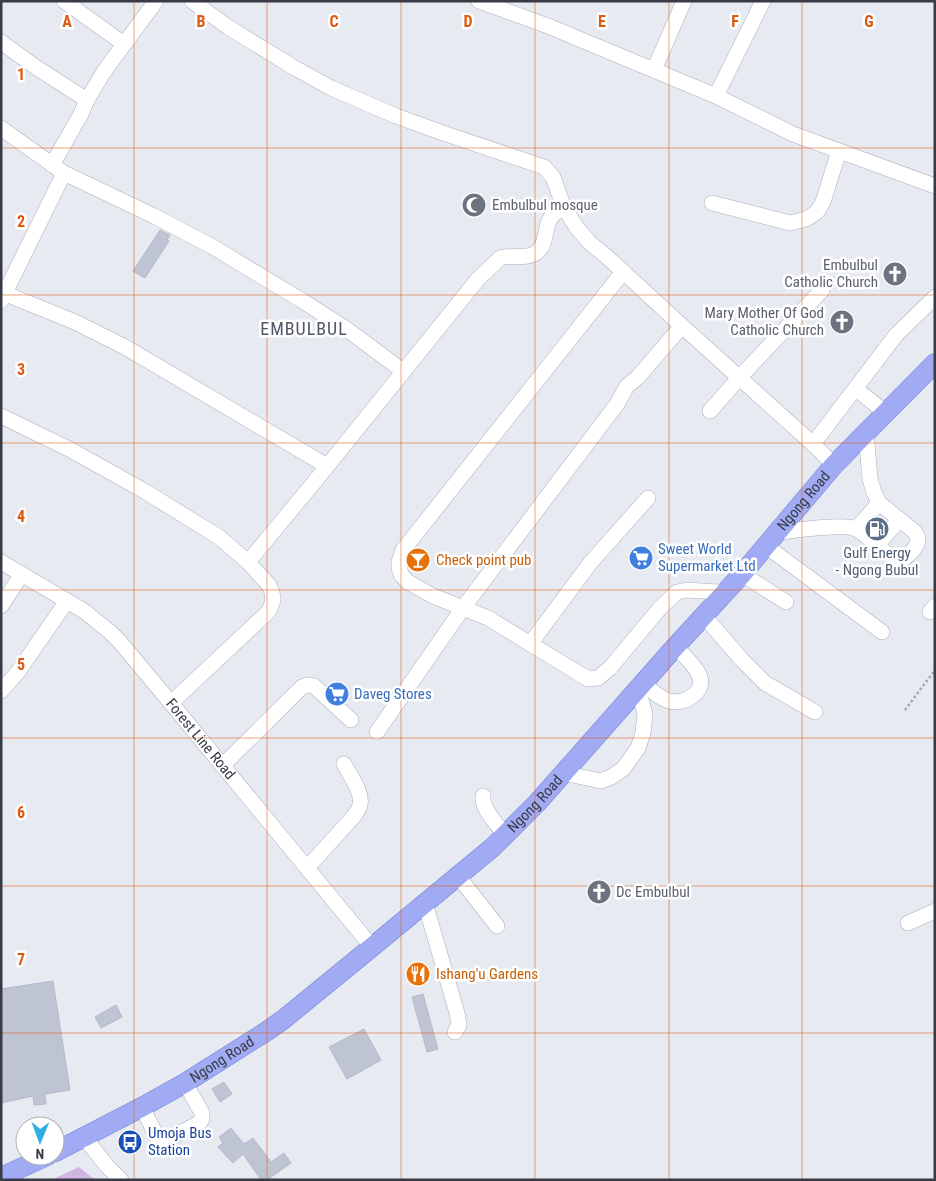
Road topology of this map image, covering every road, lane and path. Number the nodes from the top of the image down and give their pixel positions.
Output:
1 (64, 1) edge
2 (156, 1) edge
3 (192, 1) edge
4 (479, 1) edge
5 (684, 1) edge
6 (763, 1) edge
7 (1, 42) edge
8 (124, 44) junction
9 (654, 70) junction
10 (716, 96) junction
11 (87, 100) junction
12 (1, 128) edge
13 (839, 151) junction
14 (58, 169) junction
15 (935, 186) edge
16 (712, 204) dead end
17 (565, 209) junction
18 (1, 268) edge
19 (623, 272) junction
20 (14, 277) junction
21 (822, 290) dead end
22 (935, 296) edge
23 (3, 297) edge
24 (682, 326) junction
25 (935, 362) edge
26 (403, 371) junction
27 (739, 378) junction
28 (856, 389) junction
29 (710, 411) dead end
30 (886, 412) junction
31 (1, 416) edge
32 (866, 432) junction
33 (813, 444) junction
34 (834, 465) junction
35 (327, 466) junction
36 (648, 498) dead end
37 (879, 503) junction
38 (900, 520) junction
39 (856, 529) junction
40 (772, 539) junction
41 (877, 545) junction
42 (1, 562) edge
43 (248, 562) junction
44 (22, 574) junction
45 (742, 574) junction
46 (725, 592) junction
47 (67, 601) junction
48 (786, 602) dead end
49 (1, 606) edge
50 (463, 608) junction
51 (704, 616) junction
52 (882, 632) dead end
53 (530, 644) junction
54 (676, 647) junction
55 (935, 670) edge
56 (641, 686) junction
57 (1, 691) edge
58 (171, 703) junction
59 (904, 710) dead end
60 (814, 712) dead end
61 (351, 720) dead end
62 (377, 732) dead end
63 (344, 764) dead end
64 (223, 765) junction
65 (563, 773) junction
66 (483, 796) dead end
67 (505, 835) junction
68 (308, 868) junction
69 (458, 876) junction
70 (425, 903) junction
71 (935, 911) edge
72 (908, 923) dead end
73 (497, 926) dead end
74 (372, 947) junction
75 (455, 1032) dead end
76 (185, 1083) junction
77 (142, 1107) junction
78 (84, 1137) junction
79 (65, 1147) edge
80 (25, 1166) edge
81 (1, 1177) edge
82 (121, 1180) edge

1 - 8 street
2 - 8 street
3 - 17 street
4 - 9 street
5 - 9 street
6 - 10 street
7 - 11 street
8 - 11 street
9 - 10 street
10 - 13 street
11 - 14 street
12 - 14 street
13 - 15 street
13 - 16 street
14 - 20 street
14 - 26 street
17 - 19 street
17 - 26 street
18 - 20 street
19 - 24 street
19 - 50 street
20 - 23 street
21 - 27 street
22 - 28 street
23 - 35 street
24 - 27 street
24 - 50 street
25 - 30 main road, Ngong Road
26 - 35 street
27 - 29 street
27 - 33 street
28 - 30 street
28 - 33 street
30 - 32 main road, Ngong Road
31 - 43 street
32 - 34 main road, Ngong Road
32 - 37 street
33 - 34 street
34 - 40 main road, Ngong Road
35 - 43 street
36 - 53 street
37 - 38 street
37 - 39 street
38 - 41 street
38 - 41 street
39 - 40 street
39 - 41 street
40 - 45 main road, Ngong Road
40 - 52 street
42 - 44 street, Forest Line Road
43 - 58 street
44 - 47 street, Forest Line Road
44 - 49 street
45 - 46 main road, Ngong Road
45 - 48 street
46 - 51 main road, Ngong Road
46 - 53 street
47 - 57 street
47 - 58 street, Forest Line Road
50 - 53 street
50 - 62 street
51 - 54 main road, Ngong Road
51 - 60 street
54 - 56 main road, Ngong Road
54 - 56 street
55 - 59 path
56 - 65 main road, Ngong Road
56 - 65 street
58 - 64 street, Forest Line Road
61 - 64 street
63 - 68 street
64 - 68 street, Forest Line Road
65 - 67 main road, Ngong Road
66 - 67 street
67 - 69 main road, Ngong Road
68 - 74 street, Forest Line Road
69 - 70 main road, Ngong Road
69 - 73 street
70 - 74 main road, Ngong Road
70 - 75 street
71 - 72 street
74 - 76 main road, Ngong Road
76 - 77 main road, Ngong Road
76 - 77 street
77 - 78 main road, Ngong Road
78 - 79 main road, Ngong Road
78 - 82 street
80 - 81 main road

